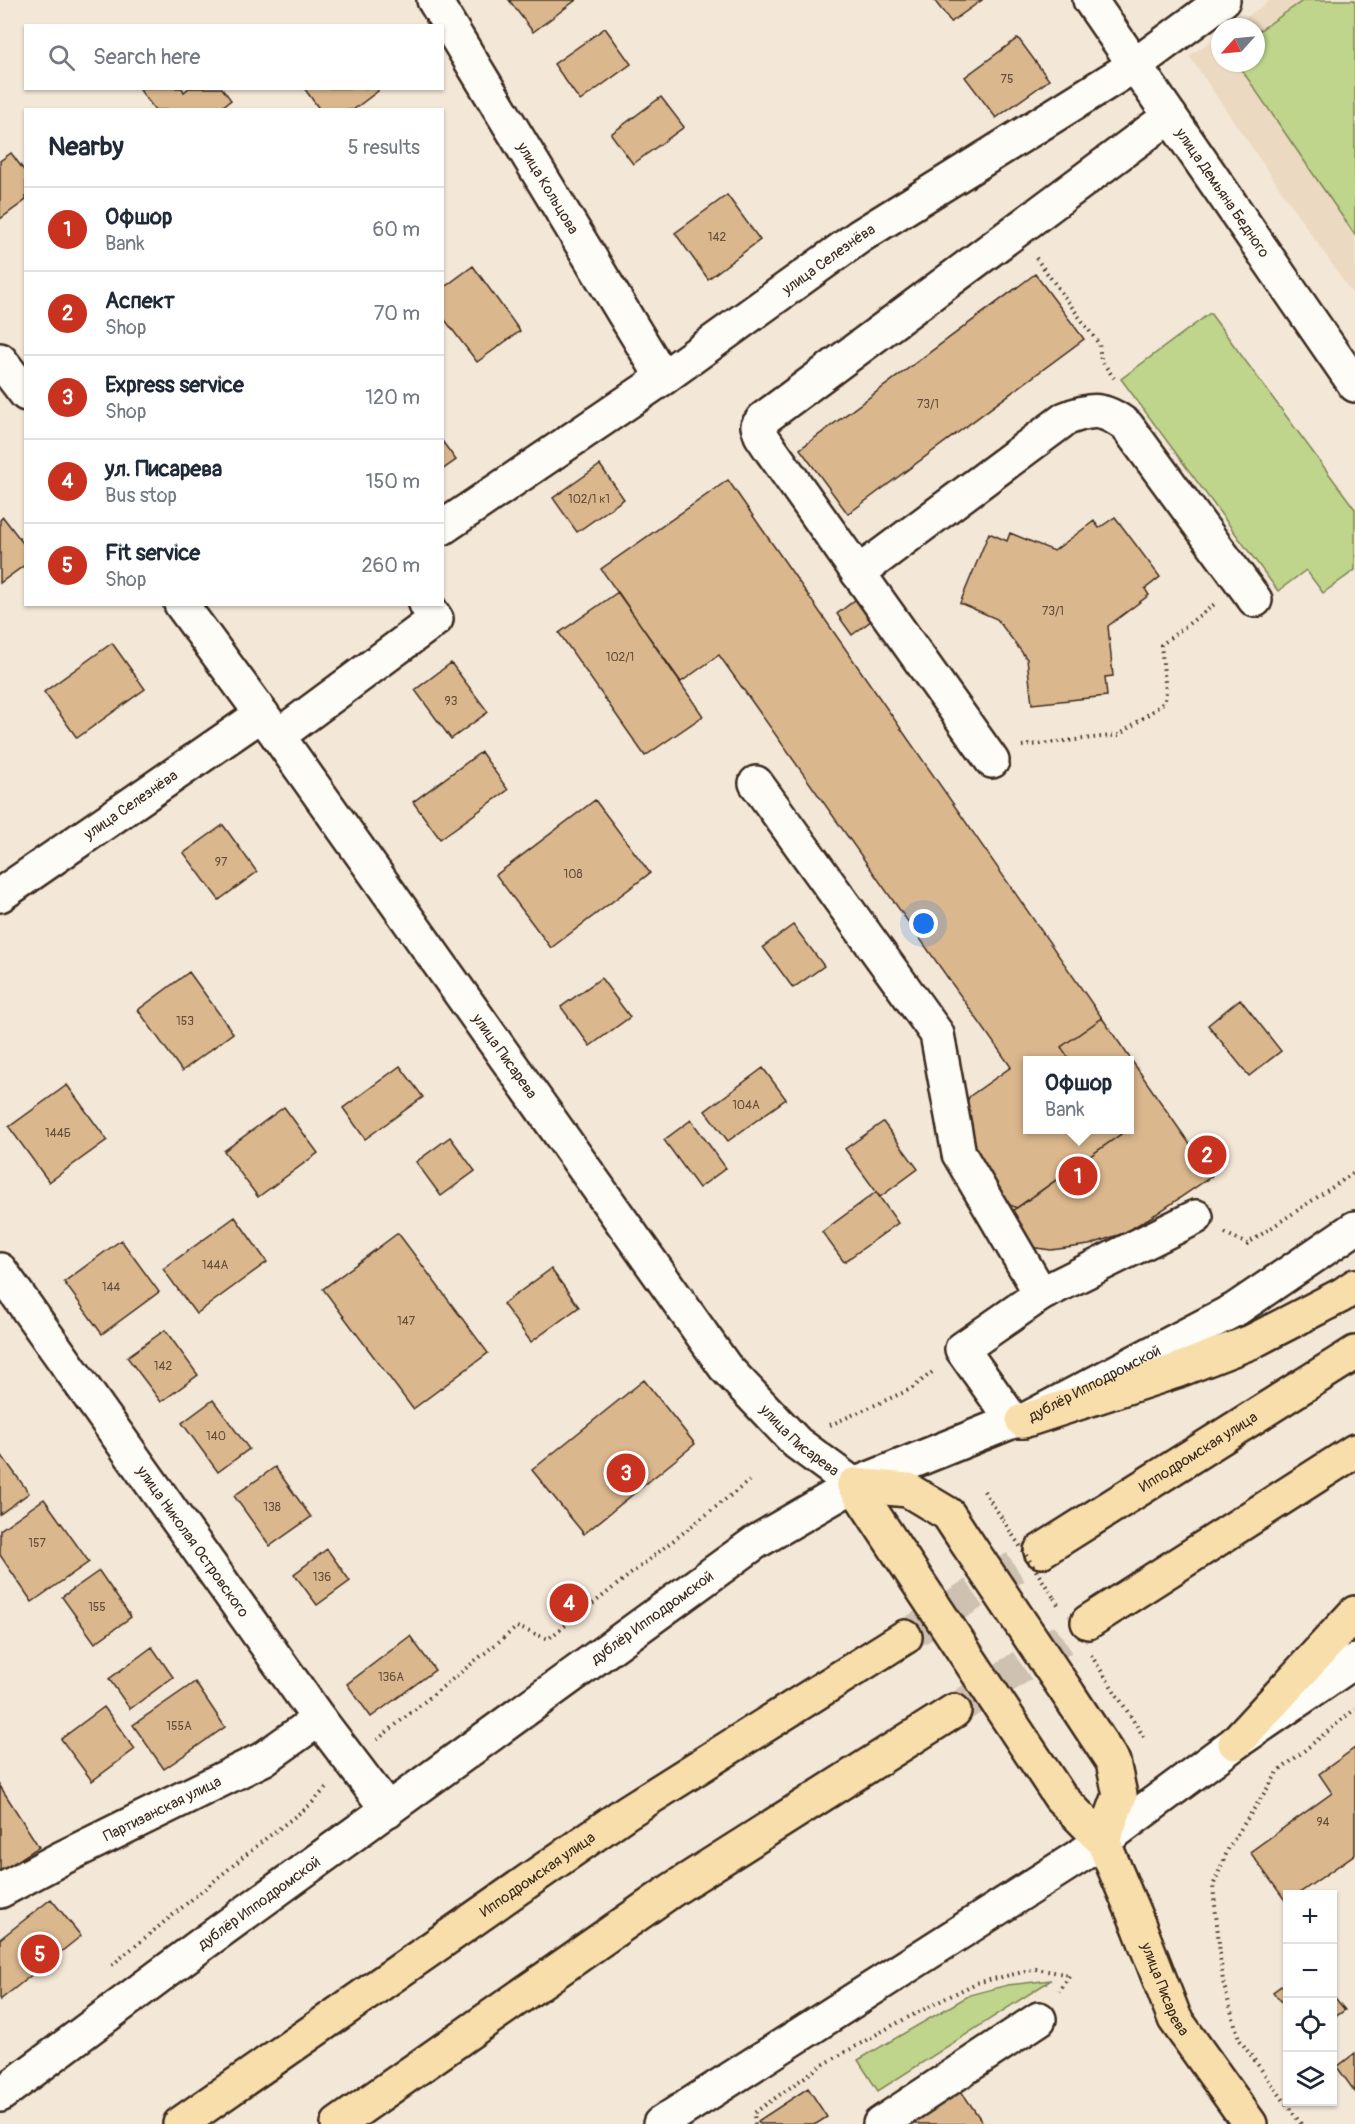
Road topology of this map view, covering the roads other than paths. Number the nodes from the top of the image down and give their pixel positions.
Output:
1 (434, 0) edge
2 (1090, 0) edge
3 (1223, 0) edge
4 (1135, 65) junction
5 (1170, 116) junction
6 (663, 378) junction
7 (1355, 385) edge
8 (444, 527) edge
9 (858, 573) junction
10 (1249, 591) road end
11 (182, 606) edge
12 (427, 606) edge
13 (270, 725) junction
14 (988, 756) road end
15 (756, 783) dead end
16 (0, 895) edge
17 (1196, 1217) road end
18 (1355, 1228) edge
19 (0, 1270) edge
20 (1355, 1286) edge
21 (1041, 1294) junction
22 (1355, 1353) edge
23 (1018, 1421) junction
24 (1355, 1451) edge
25 (854, 1485) junction
26 (1041, 1551) tunnel mouth
27 (1355, 1613) edge
28 (1078, 1625) tunnel mouth
29 (905, 1637) tunnel mouth
30 (1355, 1662) edge
31 (954, 1711) tunnel mouth
32 (318, 1719) junction
33 (1235, 1743) junction
34 (388, 1810) junction
35 (1103, 1841) junction
36 (0, 1891) edge
37 (1039, 2019) dead end
38 (0, 2095) edge
39 (180, 2124) edge
40 (338, 2124) edge
41 (660, 2124) edge
42 (880, 2124) edge
43 (1250, 2124) edge

1 - 6 street, улица Кольцова
2 - 4 street, улица Демьяна Бедного
3 - 4 street, улица Селезнёва
4 - 5 street, улица Демьяна Бедного
4 - 6 street, улица Селезнёва
5 - 7 street, улица Демьяна Бедного
5 - 9 street
6 - 8 street, улица Селезнёва
9 - 10 street
9 - 14 street
11 - 13 street, улица Писарева
12 - 13 street, улица Селезнёва
13 - 16 street, улица Селезнёва
13 - 25 street, улица Писарева
15 - 21 street
17 - 21 street
18 - 23 street, дублёр Ипподромской
19 - 32 street, улица Николая Островского
20 - 23 main road
21 - 23 street
22 - 26 main road, Ипподромская улица
23 - 25 street, дублёр Ипподромской
24 - 28 main road
25 - 34 street, дублёр Ипподромской
25 - 35 main road, улица Писарева
25 - 35 main road, улица Писарева, bridge
27 - 33 main road
29 - 39 main road, Ипподромская улица
30 - 33 street
31 - 40 main road
32 - 34 street, улица Николая Островского
32 - 36 street, Партизанская улица
33 - 35 street
34 - 38 street, дублёр Ипподромской
35 - 41 street
35 - 43 main road, улица Писарева
37 - 42 street

